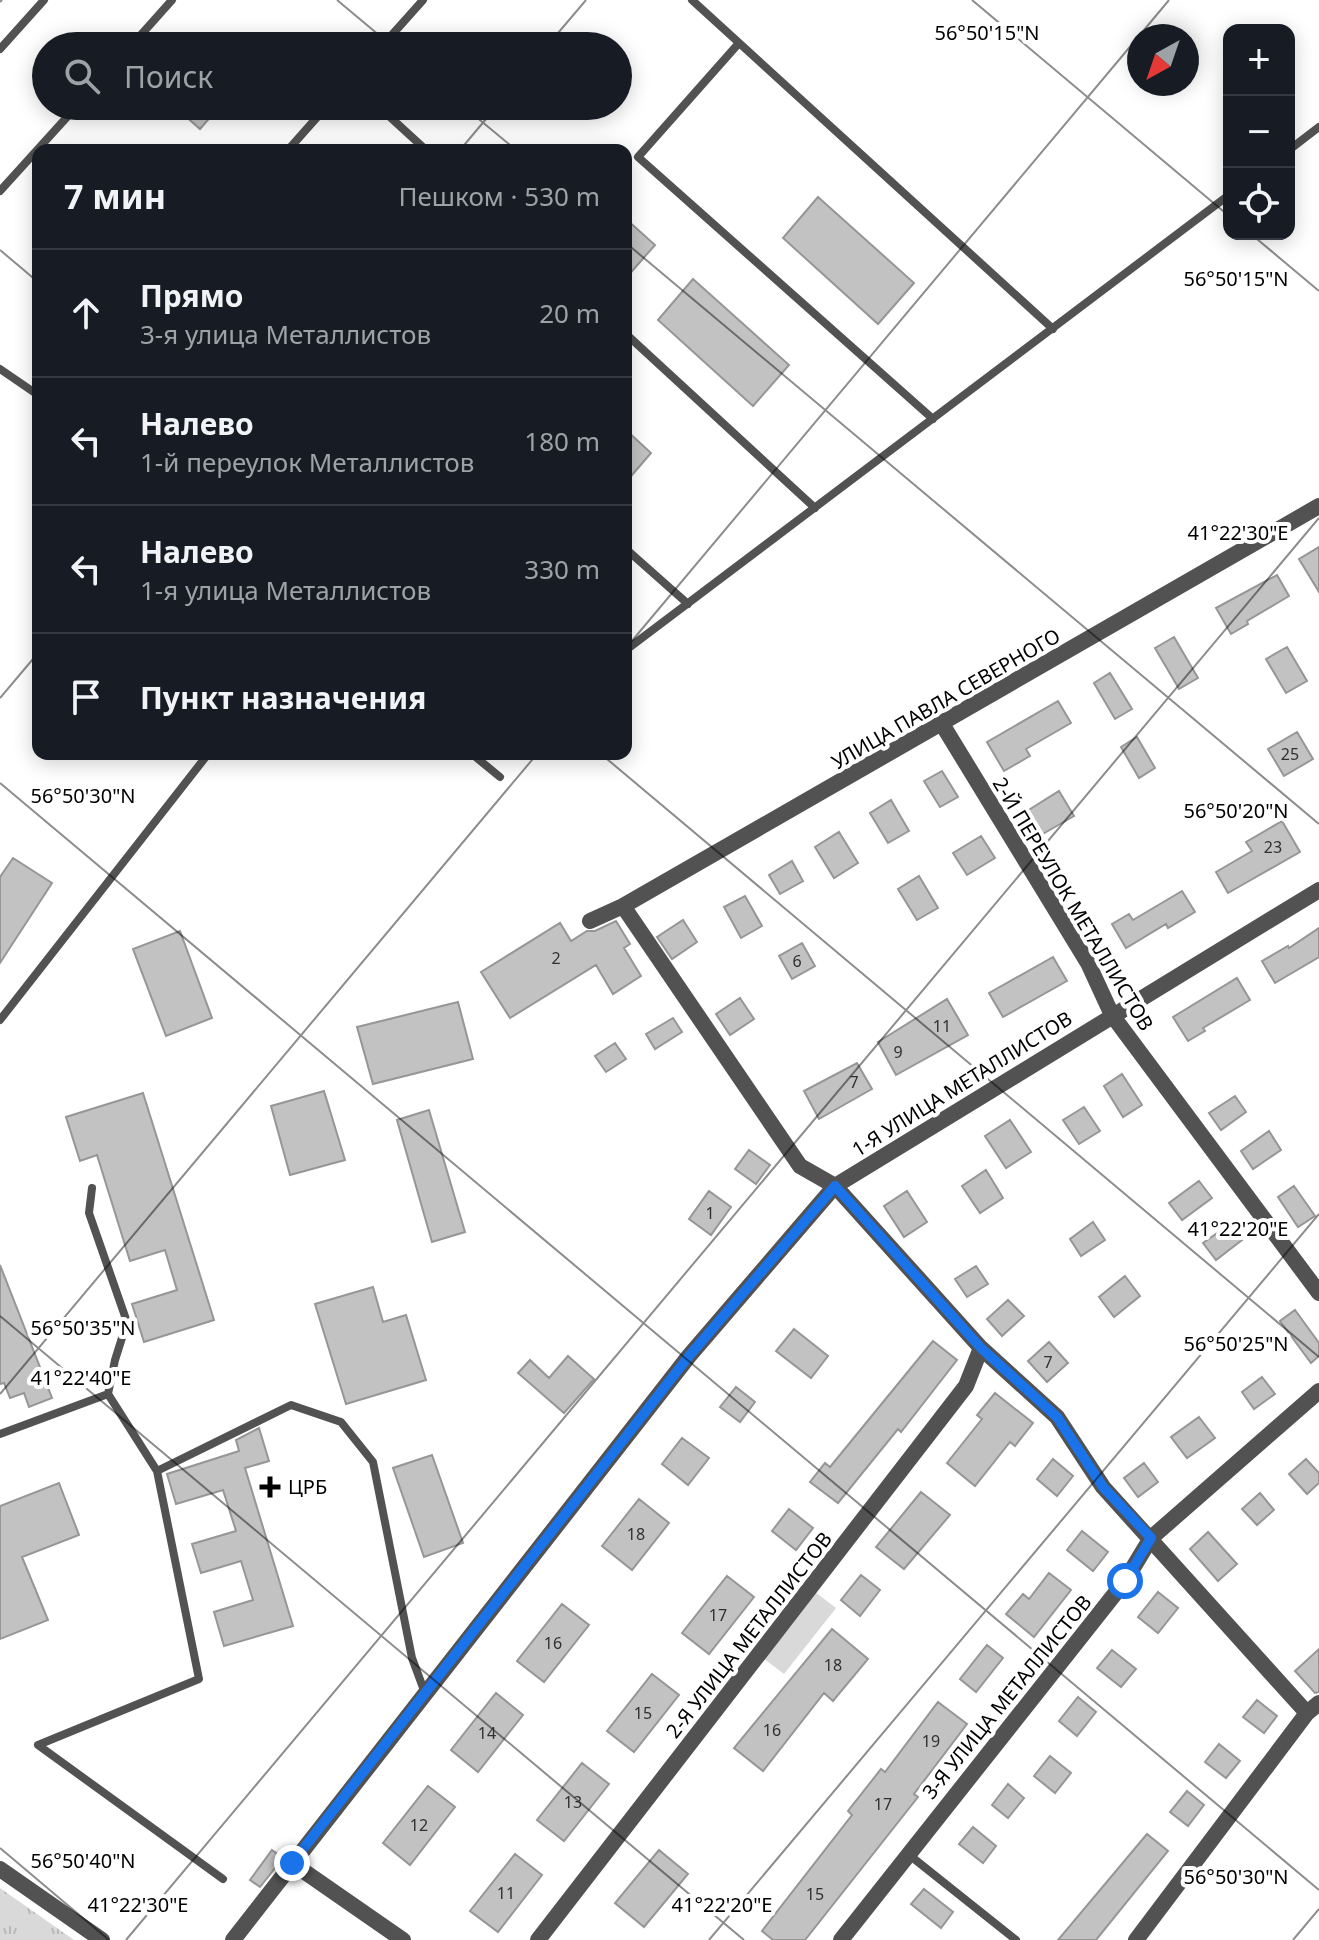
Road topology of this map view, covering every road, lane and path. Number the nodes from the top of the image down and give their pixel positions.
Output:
1 (44, 0) edge
2 (172, 0) edge
3 (423, 0) edge
4 (692, 0) edge
5 (143, 32) edge
6 (394, 32) edge
7 (739, 43) junction
8 (0, 49) edge
9 (64, 120) edge
10 (315, 120) edge
11 (393, 120) edge
12 (1319, 127) edge
13 (43, 144) edge
14 (293, 144) edge
15 (419, 144) edge
16 (1295, 145) edge
17 (32, 156) edge
18 (0, 191) edge
19 (1223, 200) edge
20 (1053, 329) junction
21 (632, 340) edge
22 (0, 369) edge
23 (32, 391) edge
24 (933, 419) junction
25 (1319, 506) edge
26 (815, 508) junction
27 (632, 554) edge
28 (688, 604) junction
29 (632, 646) edge
30 (942, 724) junction
31 (203, 760) edge
32 (484, 760) edge
33 (500, 777) dead end
34 (1319, 890) edge
35 (623, 906) junction
36 (590, 921) dead end
37 (1112, 1015) junction
38 (0, 1020) edge
39 (835, 1186) junction
40 (92, 1188) dead end
41 (1319, 1293) edge
42 (981, 1348) junction
43 (1319, 1391) edge
44 (108, 1394) junction
45 (0, 1434) edge
46 (157, 1471) junction
47 (1151, 1538) junction
48 (425, 1694) junction
49 (1313, 1708) edge
50 (907, 1853) junction
51 (292, 1863) junction
52 (0, 1869) edge
53 (223, 1879) dead end
54 (102, 1940) edge
55 (233, 1940) edge
56 (403, 1940) edge
57 (538, 1940) edge
58 (841, 1940) edge
59 (1016, 1940) edge
60 (1136, 1940) edge

1 - 8 lane
2 - 5 lane
3 - 6 lane
4 - 7 lane
7 - 20 lane
7 - 24 lane
9 - 13 lane
10 - 14 lane
11 - 15 lane
12 - 16 lane
17 - 18 lane
19 - 20 lane
20 - 24 lane
21 - 26 lane
22 - 23 lane
24 - 26 lane
25 - 30 street, УЛИЦА ПАВЛА СЕВЕРНОГО
26 - 28 lane
27 - 28 lane
28 - 29 lane
30 - 35 street, УЛИЦА ПАВЛА СЕВЕРНОГО
30 - 37 street, 2-Й ПЕРЕУЛОК МЕТАЛЛИСТОВ
31 - 38 lane
32 - 33 lane
34 - 37 street, 1-Я УЛИЦА МЕТАЛЛИСТОВ
35 - 36 street, УЛИЦА ПАВЛА СЕВЕРНОГО
35 - 39 street
37 - 39 street, 1-Я УЛИЦА МЕТАЛЛИСТОВ
37 - 41 street, 2-Й ПЕРЕУЛОК МЕТАЛЛИСТОВ
39 - 42 street
39 - 48 street, 1-Я УЛИЦА МЕТАЛЛИСТОВ
40 - 44 lane
42 - 47 street
42 - 57 street, 2-Я УЛИЦА МЕТАЛЛИСТОВ
43 - 47 street, 3-Я УЛИЦА МЕТАЛЛИСТОВ
44 - 45 lane
44 - 46 lane
46 - 48 lane
46 - 53 lane
47 - 49 street
47 - 50 street, 3-Я УЛИЦА МЕТАЛЛИСТОВ
48 - 51 street, 1-Я УЛИЦА МЕТАЛЛИСТОВ
49 - 60 street
50 - 58 street, 3-Я УЛИЦА МЕТАЛЛИСТОВ
50 - 59 lane
51 - 55 street, 1-Я УЛИЦА МЕТАЛЛИСТОВ
51 - 56 street
52 - 54 street

